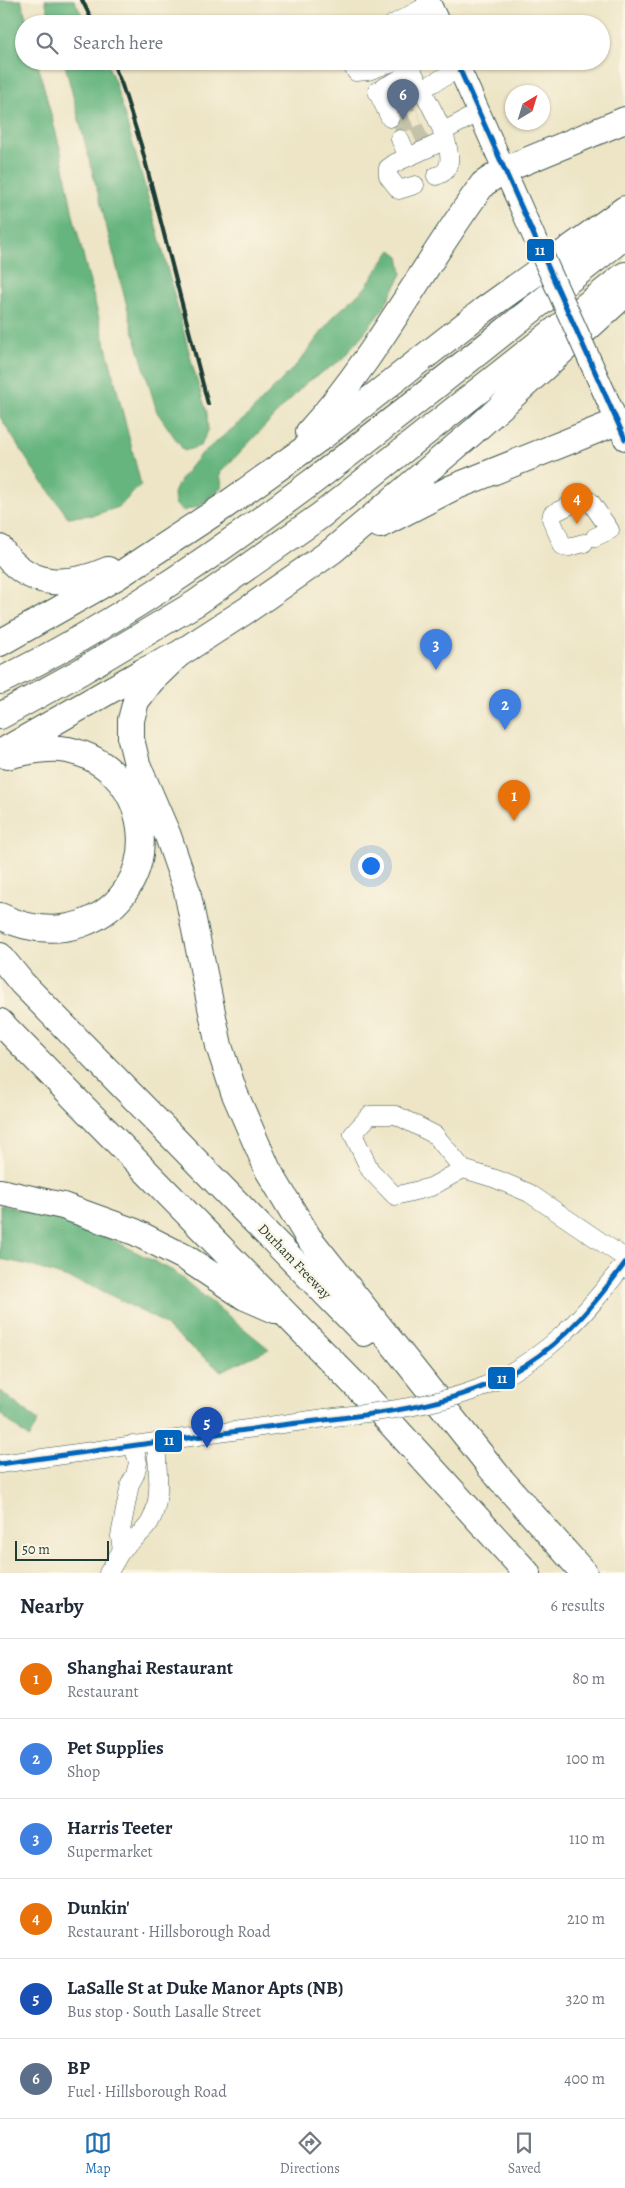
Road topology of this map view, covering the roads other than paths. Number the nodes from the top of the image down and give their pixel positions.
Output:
1 (432, 9) edge
2 (416, 15) edge
3 (355, 70) edge
4 (371, 70) edge
5 (406, 70) edge
6 (410, 70) edge
7 (453, 70) edge
8 (459, 70) edge
9 (478, 112) junction
10 (625, 120) edge
11 (416, 122) junction
12 (504, 170) junction
13 (436, 176) dead end
14 (415, 185) dead end
15 (625, 210) edge
16 (625, 236) edge
17 (625, 274) edge
18 (625, 294) edge
19 (622, 427) edge
20 (264, 477) junction
21 (162, 546) junction
22 (0, 548) edge
23 (332, 551) junction
24 (0, 643) edge
25 (180, 654) junction
26 (0, 681) edge
27 (0, 716) edge
28 (0, 753) edge
29 (0, 758) edge
30 (0, 916) edge
31 (0, 956) edge
32 (0, 1022) edge
33 (463, 1169) junction
34 (0, 1192) edge
35 (624, 1264) edge
36 (290, 1318) junction
37 (156, 1442) junction
38 (133, 1444) junction
39 (0, 1464) edge
40 (501, 1480) junction
41 (125, 1547) junction
42 (108, 1573) edge
43 (527, 1573) edge
44 (584, 1573) edge

1 - 2 street
3 - 4 street
5 - 11 street
6 - 11 street
7 - 11 street
8 - 9 main road
9 - 11 street
9 - 12 main road
10 - 12 highway
11 - 13 street
11 - 14 street
12 - 19 main road, bridge
12 - 20 highway
15 - 20 highway
16 - 26 highway
17 - 27 highway
18 - 23 highway
19 - 23 highway
20 - 21 highway
21 - 22 highway
21 - 24 highway
23 - 25 highway
25 - 28 highway
25 - 40 highway
29 - 30 highway
31 - 40 highway, Durham Freeway
32 - 36 highway
33 - 33 street
33 - 35 street
34 - 36 highway
35 - 37 street, bridge
36 - 43 highway
37 - 38 street
37 - 41 street
38 - 39 street
38 - 41 street
40 - 44 highway, Durham Freeway
41 - 42 street

